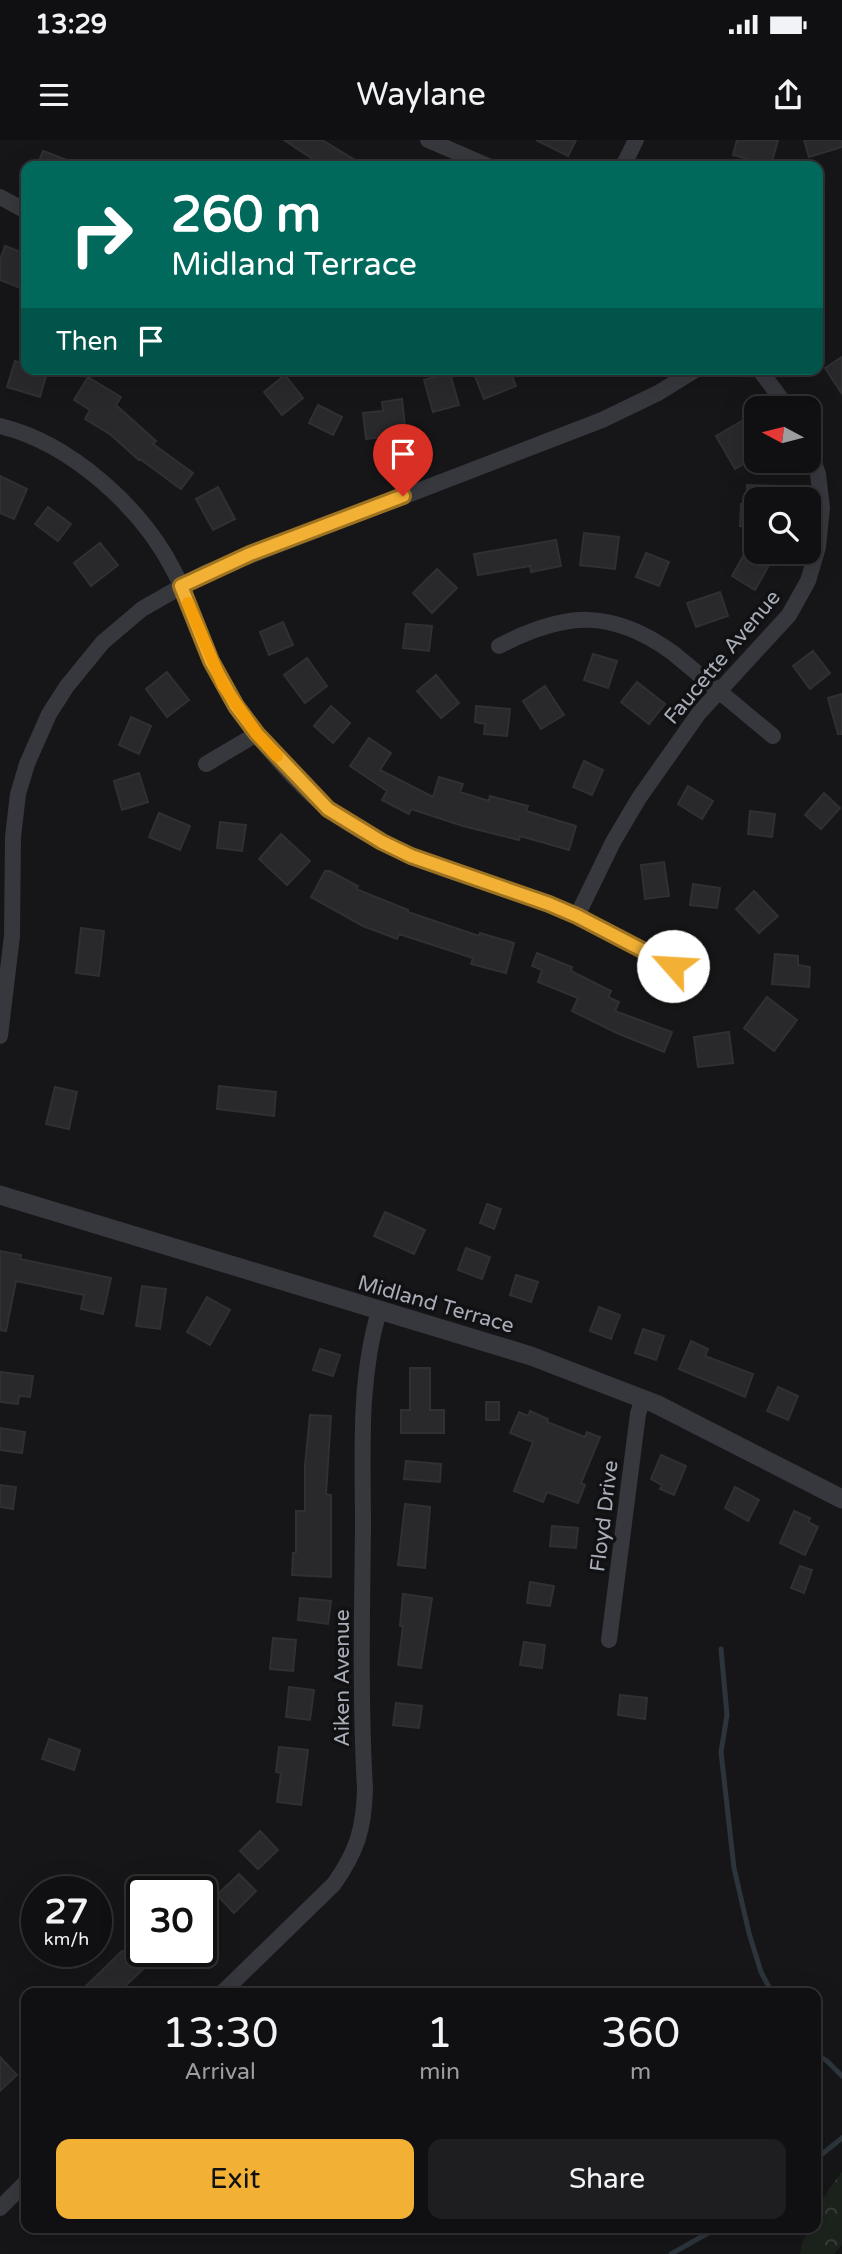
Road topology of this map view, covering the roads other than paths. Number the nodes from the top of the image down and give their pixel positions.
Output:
1 (428, 140) edge
2 (636, 140) edge
3 (476, 161) edge
4 (626, 161) edge
5 (0, 197) edge
6 (21, 208) edge
7 (687, 375) edge
8 (763, 375) edge
9 (779, 396) edge
10 (0, 426) edge
11 (818, 473) edge
12 (181, 586) junction
13 (499, 646) dead end
14 (719, 692) junction
15 (257, 734) junction
16 (773, 736) dead end
17 (206, 764) dead end
18 (7, 836) edge
19 (577, 916) junction
20 (686, 969) dead end
21 (0, 1036) edge
22 (0, 1195) edge
23 (379, 1311) junction
24 (643, 1398) junction
25 (842, 1499) edge
26 (610, 1640) dead end
27 (227, 1988) edge
28 (21, 2187) edge
29 (0, 2208) edge

1 - 3 street
2 - 4 street
5 - 6 street
7 - 12 street
8 - 9 street
10 - 12 street
11 - 14 street, Faucette Avenue
12 - 15 street
12 - 18 street
13 - 14 street
14 - 16 street
14 - 19 street, Faucette Avenue
15 - 17 street
15 - 19 street
18 - 21 street
19 - 20 street
22 - 23 street, Midland Terrace
23 - 24 street, Midland Terrace
23 - 27 street, Aiken Avenue
24 - 25 street, Midland Terrace
24 - 26 street, Floyd Drive
28 - 29 street

